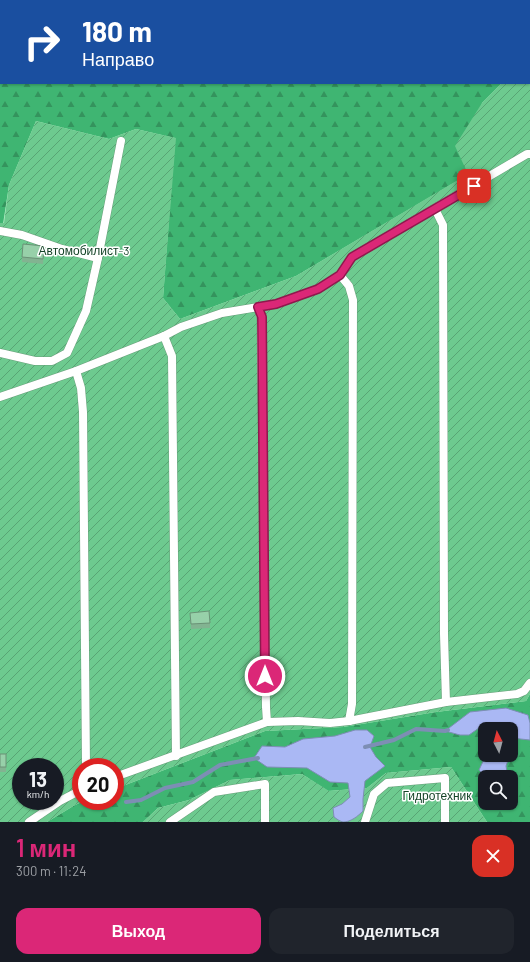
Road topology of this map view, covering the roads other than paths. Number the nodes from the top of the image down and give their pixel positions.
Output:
1 (121, 141) dead end
2 (530, 154) edge
3 (435, 209) junction
4 (0, 231) edge
5 (98, 258) junction
6 (340, 275) junction
7 (258, 307) junction
8 (164, 336) junction
9 (0, 353) edge
10 (76, 371) junction
11 (0, 396) edge
12 (530, 683) edge
13 (446, 702) junction
14 (349, 721) junction
15 (267, 722) junction
16 (176, 756) junction
17 (86, 758) edge
18 (124, 774) edge
19 (72, 795) edge
20 (29, 822) edge
21 (170, 822) edge
22 (265, 822) edge
23 (365, 822) edge
24 (445, 822) edge

1 - 5 lane
2 - 3 lane
3 - 6 lane
3 - 13 lane
4 - 5 lane
5 - 9 lane
6 - 7 lane
6 - 14 lane
7 - 8 lane
7 - 15 lane
8 - 10 lane
8 - 16 lane
10 - 11 lane
10 - 17 lane
12 - 13 lane
13 - 14 lane
14 - 15 lane
15 - 16 lane
16 - 18 lane
19 - 20 lane
21 - 22 lane
23 - 24 lane

